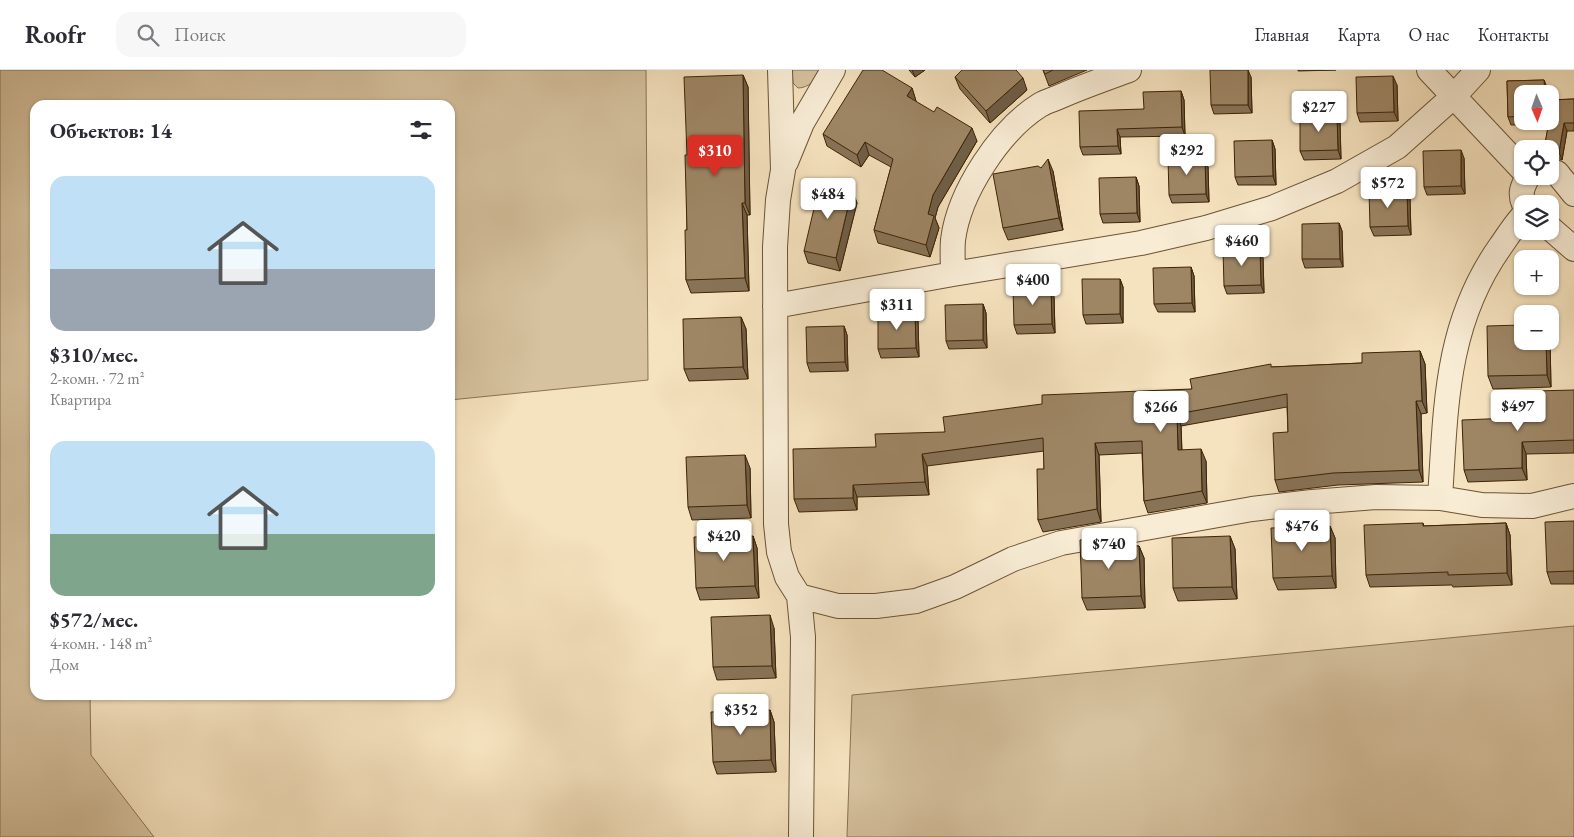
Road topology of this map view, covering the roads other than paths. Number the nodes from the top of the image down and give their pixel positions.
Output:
1 (780, 70) edge
2 (832, 70) edge
3 (1130, 70) edge
4 (1429, 70) edge
5 (1478, 70) edge
6 (1454, 96) junction
7 (1514, 160) edge
8 (783, 170) junction
9 (1559, 174) edge
10 (1574, 194) edge
11 (1514, 229) edge
12 (1559, 236) edge
13 (1574, 249) edge
14 (952, 274) junction
15 (775, 306) junction
16 (1574, 496) edge
17 (1440, 498) junction
18 (799, 596) junction
19 (801, 837) edge

1 - 8 street
2 - 8 street
3 - 14 street
4 - 6 street
5 - 6 street
6 - 7 street
6 - 14 street
8 - 15 street
9 - 10 street
11 - 17 street
12 - 13 street
14 - 15 street
15 - 18 street
16 - 17 street
17 - 18 street
18 - 19 street

